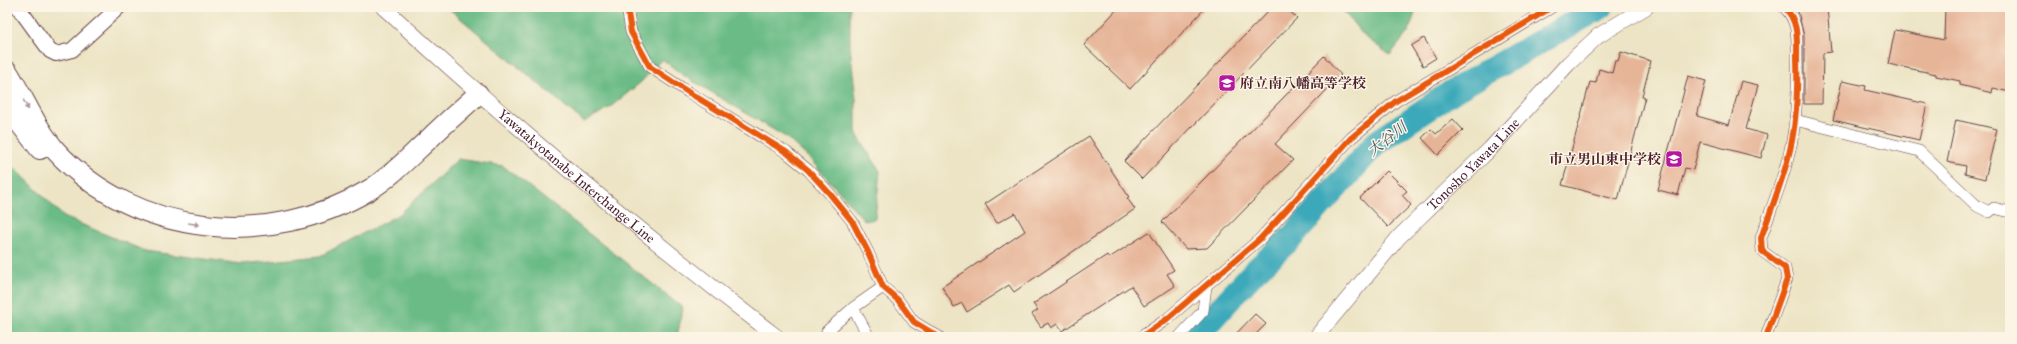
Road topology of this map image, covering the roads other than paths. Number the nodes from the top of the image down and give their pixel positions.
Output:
1 (18, 7) edge
2 (118, 7) edge
3 (383, 7) edge
4 (627, 7) edge
5 (1552, 7) edge
6 (1646, 7) edge
7 (1784, 7) edge
8 (7, 71) edge
9 (478, 94) junction
10 (7, 107) edge
11 (1795, 120) junction
12 (2010, 212) edge
13 (1206, 286) junction
14 (883, 287) junction
15 (853, 308) junction
16 (827, 331) dead end
17 (777, 337) edge
18 (869, 337) edge
19 (939, 337) edge
20 (1141, 337) edge
21 (1179, 337) edge
22 (1316, 337) edge
23 (1766, 337) edge

1 - 2 street
3 - 9 main road, Yawatakyotanabe Interchange Line
4 - 14 street
5 - 13 street
6 - 22 main road, Tonosho Yawata Line
7 - 11 street
8 -> 9 highway
9 - 10 highway
9 - 17 main road, Yawatakyotanabe Interchange Line
11 - 12 street
11 - 23 street
13 - 20 street
13 - 21 street
14 - 15 street
14 - 19 street
15 - 16 street
15 - 18 street

